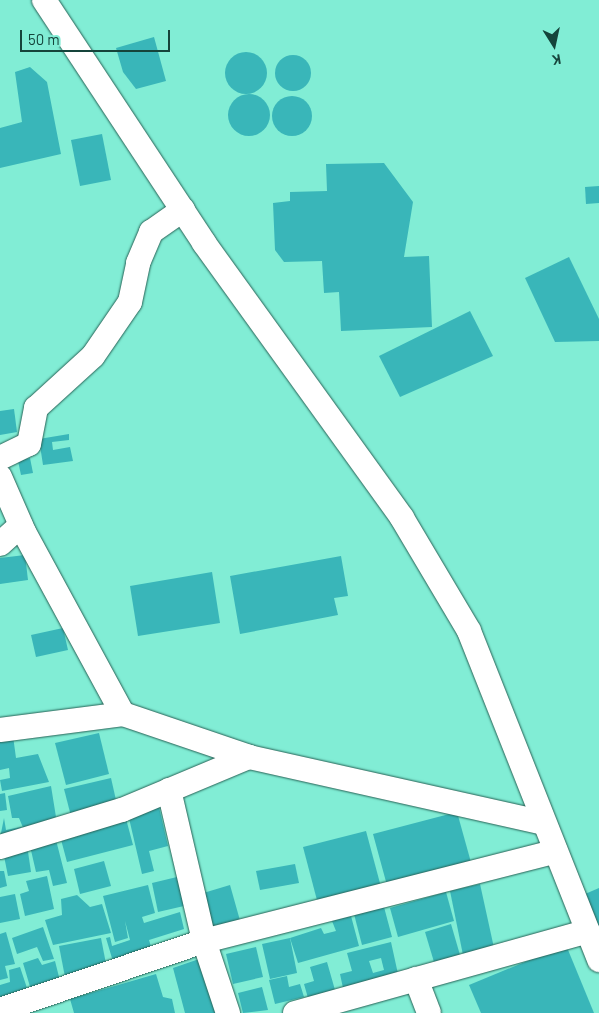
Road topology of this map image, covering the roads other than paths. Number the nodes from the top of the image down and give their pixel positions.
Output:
1 (44, 0) edge
2 (183, 210) junction
3 (0, 458) edge
4 (0, 477) edge
5 (21, 525) junction
6 (0, 544) edge
7 (123, 714) junction
8 (0, 730) edge
9 (248, 757) junction
10 (169, 790) junction
11 (544, 822) junction
12 (0, 847) edge
13 (556, 851) junction
14 (588, 931) junction
15 (204, 942) junction
16 (599, 960) edge
17 (416, 979) junction
18 (0, 1010) edge
19 (228, 1013) edge
20 (295, 1013) edge
21 (429, 1013) edge

1 - 2 street
2 - 3 street
2 - 11 street
4 - 5 street
5 - 6 street
5 - 7 street
7 - 8 street
7 - 9 street
9 - 10 street
9 - 11 street
10 - 12 street
10 - 15 street
11 - 13 street
13 - 14 street
13 - 15 street
14 - 16 street
14 - 17 street
15 - 18 street
15 - 19 street
17 - 20 street
17 - 21 street

